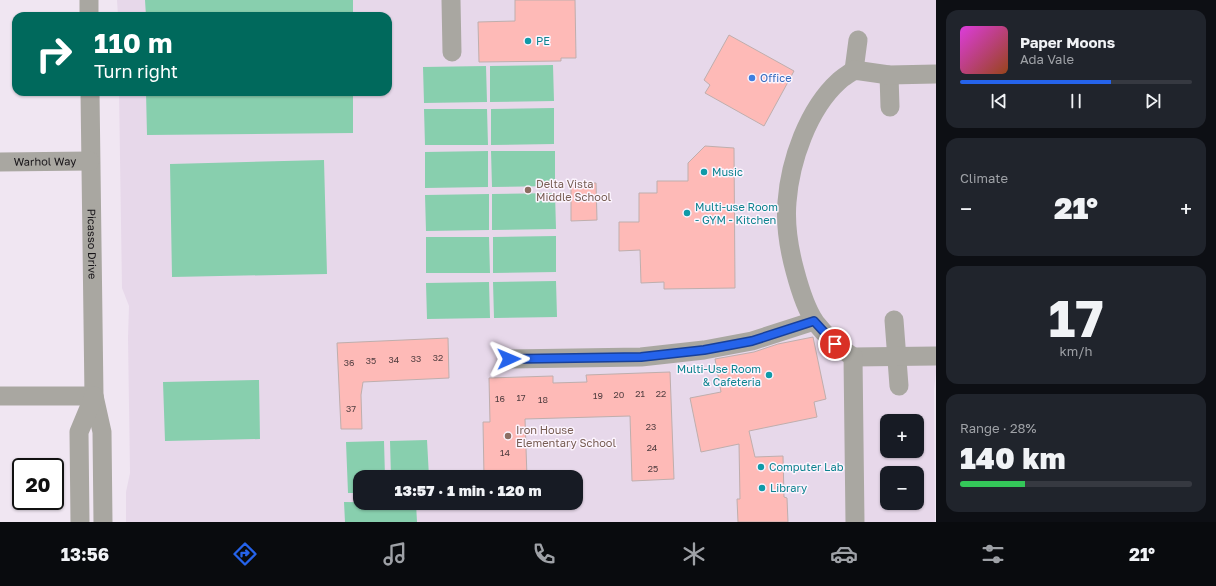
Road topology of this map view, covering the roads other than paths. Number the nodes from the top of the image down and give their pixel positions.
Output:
1 (89, 0) edge
2 (450, 0) edge
3 (89, 12) edge
4 (858, 40) dead end
5 (452, 52) dead end
6 (854, 70) junction
7 (936, 74) edge
8 (889, 75) junction
9 (90, 96) edge
10 (890, 108) dead end
11 (90, 161) junction
12 (0, 162) edge
13 (894, 320) dead end
14 (814, 321) junction
15 (853, 356) junction
16 (897, 356) junction
17 (936, 356) edge
18 (509, 359) dead end
19 (899, 386) dead end
20 (0, 396) edge
21 (94, 396) junction
22 (80, 522) edge
23 (103, 522) edge
24 (855, 522) edge

1 - 3 street
2 - 5 street
4 - 6 street
6 - 8 street
6 - 14 street
7 - 8 street
8 - 10 street
9 - 11 street, Picasso Drive
11 - 12 street, Warhol Way
11 - 21 street, Picasso Drive
13 - 16 street
14 - 15 street
14 - 18 street
15 - 16 street
15 - 24 street
16 - 17 street
16 - 19 street
20 - 21 street
21 - 22 street, Picasso Drive
21 - 23 street, Picasso Drive

